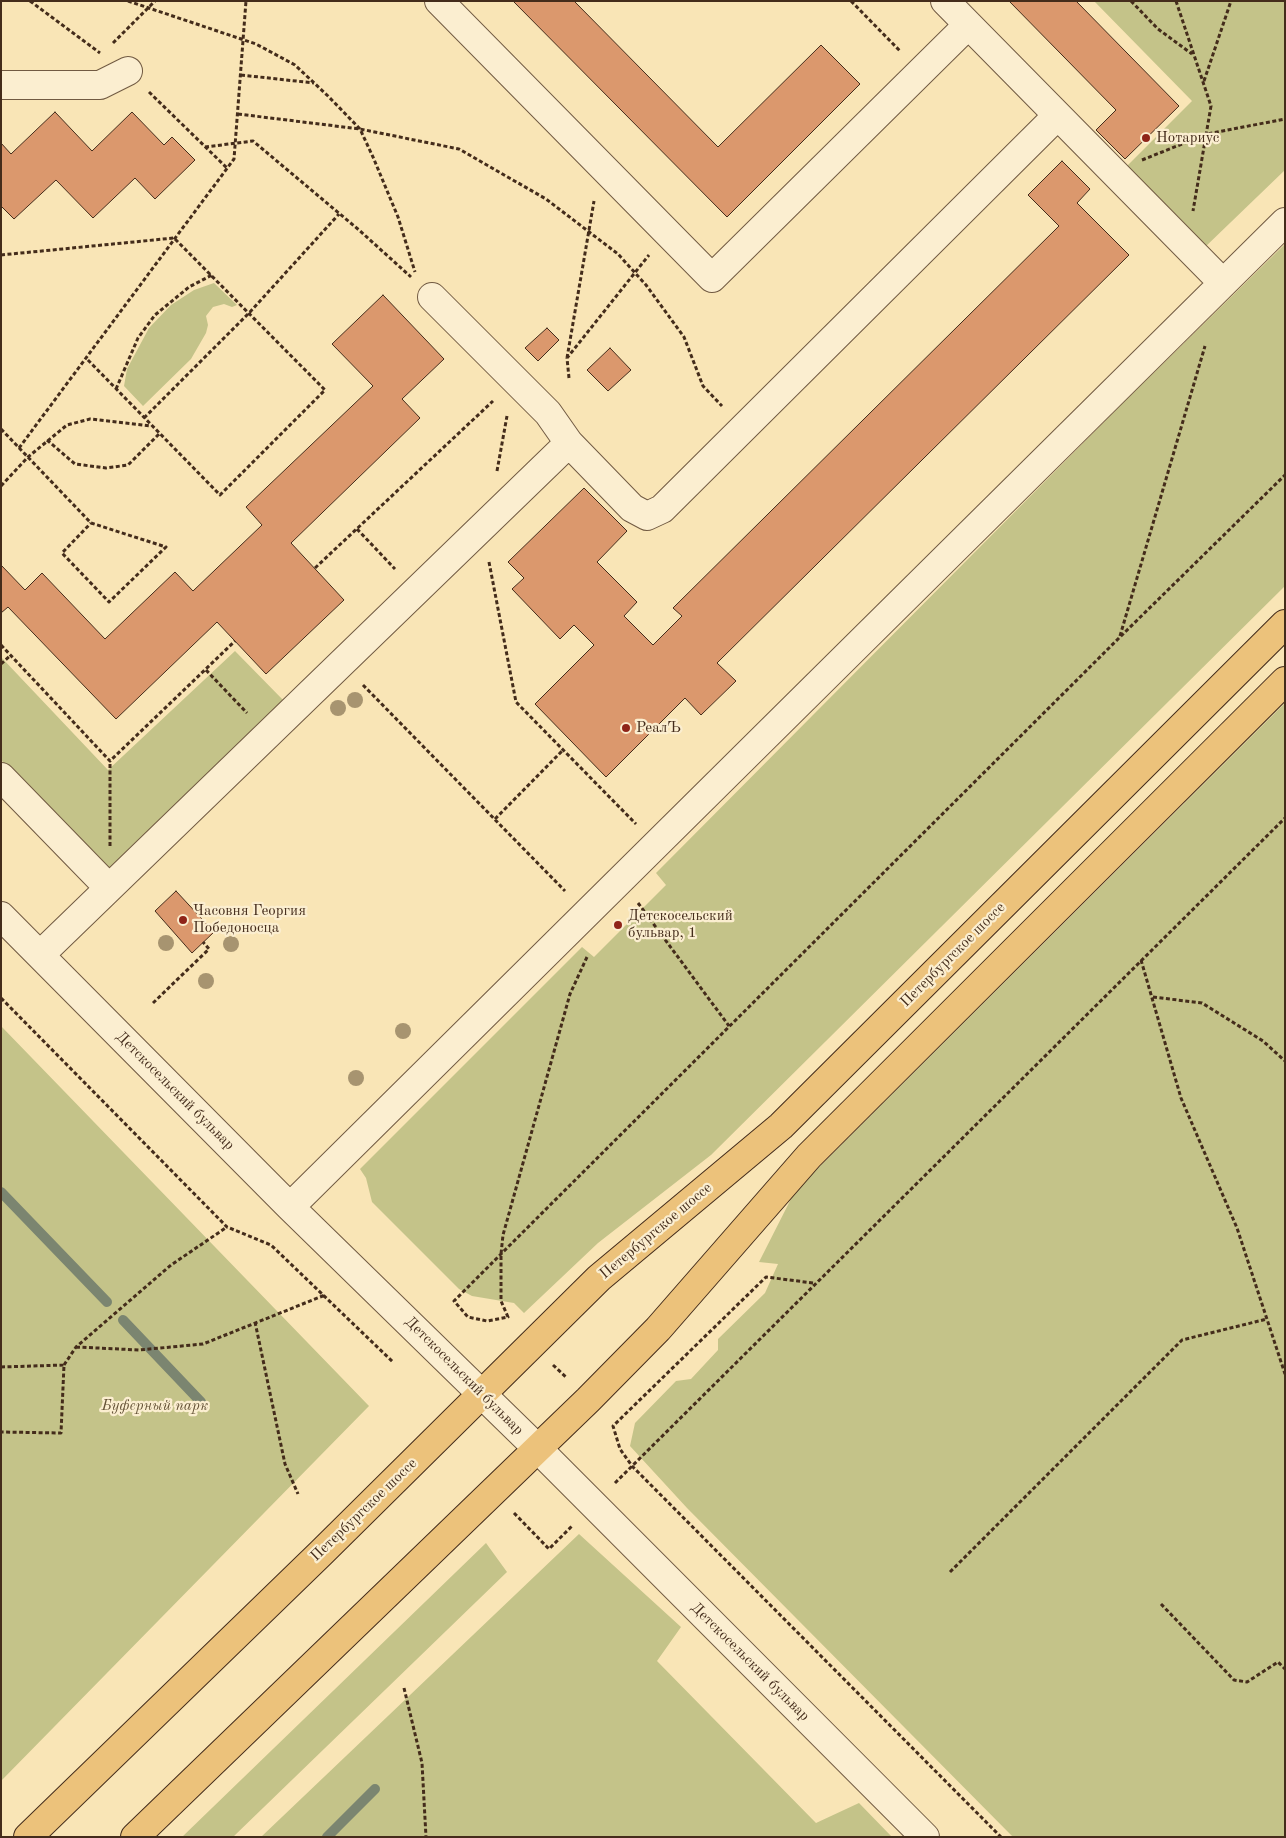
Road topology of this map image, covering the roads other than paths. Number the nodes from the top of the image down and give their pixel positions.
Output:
1 (438, 1) edge
2 (945, 1) edge
3 (968, 25) junction
4 (128, 71) dead end
5 (1, 85) edge
6 (1057, 116) junction
7 (1285, 222) edge
8 (1223, 283) junction
9 (425, 291) road end
10 (570, 443) junction
11 (1285, 624) edge
12 (1285, 681) edge
13 (1, 777) edge
14 (109, 888) junction
15 (1, 916) edge
16 (40, 955) junction
17 (290, 1207) junction
18 (481, 1395) junction
19 (538, 1449) junction
20 (28, 1837) edge
21 (135, 1837) edge
22 (925, 1837) edge

1 - 3 street
2 - 3 street
3 - 6 street
4 - 5 street
6 - 8 street
6 - 10 street
7 - 8 street
8 - 17 street
9 - 10 street
10 - 14 street
11 - 18 main road, Петербургское шоссе
12 - 19 main road
13 - 14 street
14 - 16 street
15 - 16 street, Детскосельский бульвар
16 - 17 street, Детскосельский бульвар
17 - 18 street, Детскосельский бульвар
18 - 19 street, Детскосельский бульвар
18 - 20 main road, Петербургское шоссе
19 - 21 main road
19 - 22 street, Детскосельский бульвар

